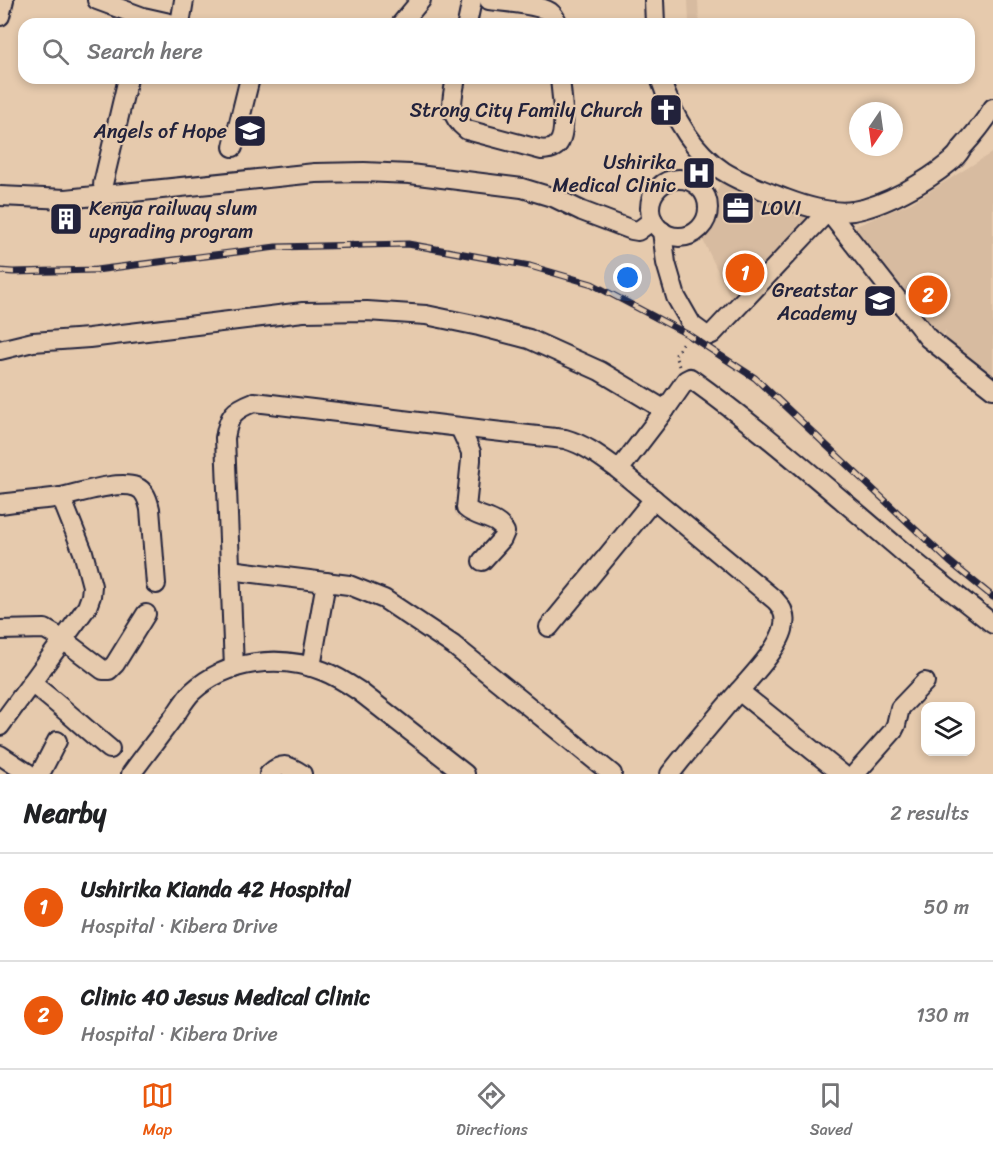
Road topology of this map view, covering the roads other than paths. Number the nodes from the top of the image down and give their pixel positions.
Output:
1 (4, 0) edge
2 (97, 0) edge
3 (184, 0) edge
4 (421, 0) edge
5 (472, 0) edge
6 (489, 0) edge
7 (654, 0) edge
8 (0, 16) edge
9 (136, 18) edge
10 (181, 18) edge
11 (405, 18) edge
12 (468, 18) edge
13 (554, 18) edge
14 (655, 18) edge
15 (127, 84) edge
16 (249, 84) edge
17 (455, 84) edge
18 (561, 84) edge
19 (662, 84) edge
20 (993, 108) edge
21 (233, 147) dead end
22 (714, 164) junction
23 (695, 183) junction
24 (103, 184) dead end
25 (0, 196) edge
26 (828, 211) junction
27 (657, 226) junction
28 (0, 339) edge
29 (33, 342) junction
30 (0, 350) edge
31 (993, 389) edge
32 (665, 410) junction
33 (460, 428) junction
34 (619, 470) junction
35 (61, 497) junction
36 (654, 499) junction
37 (0, 504) edge
38 (482, 561) dead end
39 (230, 570) junction
40 (326, 582) junction
41 (156, 584) dead end
42 (146, 615) dead end
43 (993, 624) edge
44 (549, 627) dead end
45 (0, 630) edge
46 (62, 639) junction
47 (311, 667) junction
48 (234, 668) junction
49 (925, 682) dead end
50 (31, 683) junction
51 (739, 691) junction
52 (0, 726) edge
53 (57, 741) dead end
54 (110, 749) dead end
55 (0, 755) edge
56 (29, 774) edge
57 (40, 774) edge
58 (131, 774) edge
59 (269, 774) edge
60 (302, 774) edge
61 (465, 774) edge
62 (612, 774) edge
63 (670, 774) edge
64 (842, 774) edge
65 (855, 774) edge

1 - 8 street
2 - 9 street
3 - 10 street
4 - 11 street
5 - 12 street
6 - 13 street
7 - 14 street
15 - 24 street
16 - 21 street
17 - 18 street
19 - 22 street
20 - 26 street
22 - 23 street
22 - 26 street
23 - 27 street
23 - 27 street
25 - 27 street
26 - 27 street
26 - 31 street
28 - 29 street
29 - 30 street
29 - 32 street
32 - 34 street
32 - 43 street
33 - 34 street
33 - 38 street
33 - 39 street
34 - 36 street
35 - 37 street
35 - 41 street
35 - 46 street
36 - 44 street
36 - 51 street
39 - 40 street
39 - 48 street
40 - 47 street
40 - 62 street
42 - 46 street
45 - 46 street
46 - 50 street
47 - 48 street
47 - 61 street
48 - 58 street
49 - 65 street
50 - 52 street
50 - 54 street
51 - 63 street
51 - 64 street
53 - 57 street
55 - 56 street
59 - 60 street

